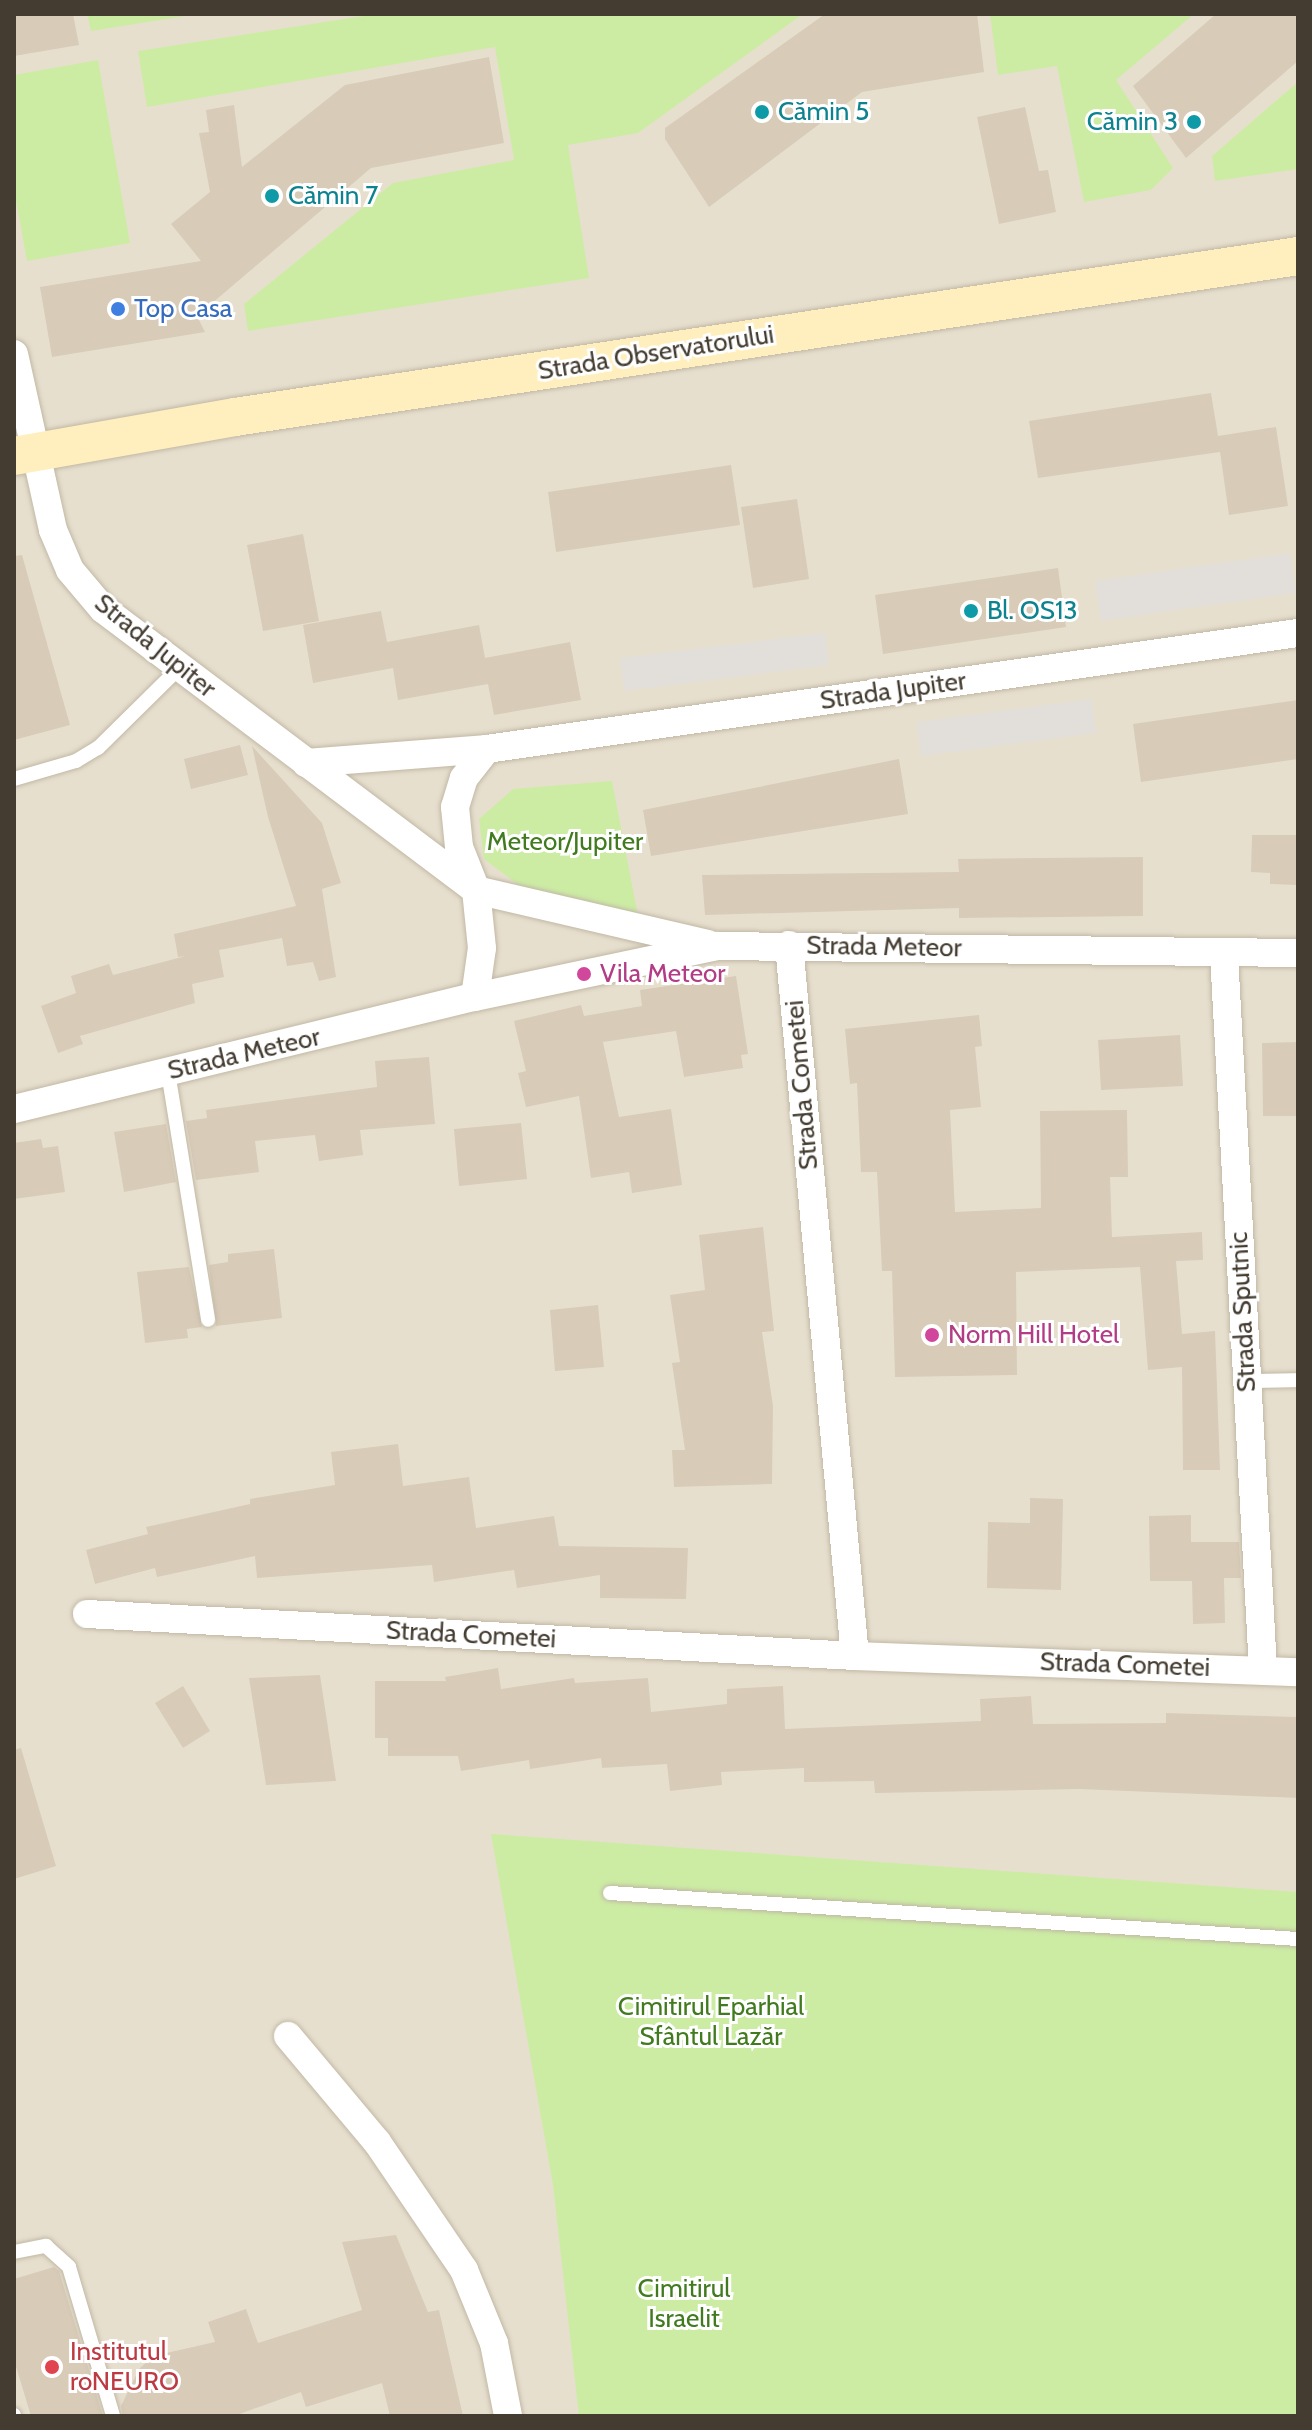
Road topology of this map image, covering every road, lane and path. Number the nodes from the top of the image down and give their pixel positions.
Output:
1 (1298, 256) edge
2 (14, 354) edge
3 (23, 454) edge
4 (1298, 633) edge
5 (180, 667) junction
6 (487, 749) junction
7 (306, 763) junction
8 (14, 779) edge
9 (476, 890) junction
10 (789, 945) junction
11 (717, 946) junction
12 (1298, 953) edge
13 (1224, 954) junction
14 (475, 997) junction
15 (168, 1072) junction
16 (14, 1109) edge
17 (208, 1320) dead end
18 (1298, 1380) edge
19 (1247, 1381) junction
20 (87, 1614) dead end
21 (855, 1656) junction
22 (1263, 1670) junction
23 (1298, 1672) edge
24 (610, 1893) dead end
25 (1298, 1939) edge
26 (288, 2036) dead end
27 (14, 2252) edge
28 (113, 2416) edge
29 (508, 2416) edge

1 - 3 main road, Strada Observatorului
2 - 3 street, Strada Jupiter
3 - 5 street, Strada Jupiter
4 - 6 street, Strada Jupiter
5 - 7 street, Strada Jupiter
5 - 8 lane
6 - 7 street, Strada Jupiter
6 - 9 street
7 - 9 street, Strada Jupiter
9 - 11 street, Strada Jupiter
9 - 14 street
10 - 11 street, Strada Meteor
10 - 13 street, Strada Meteor
10 - 21 street, Strada Cometei
11 - 14 street, Strada Meteor
12 - 13 street, Strada Meteor
13 - 19 street, Strada Sputnic
14 - 15 street, Strada Meteor
15 - 16 street, Strada Meteor
15 - 17 lane
18 - 19 lane
19 - 22 street, Strada Sputnic
20 - 21 street, Strada Cometei
21 - 22 street, Strada Cometei
22 - 23 street, Strada Cometei
24 - 25 lane
26 - 29 street
27 - 28 lane

